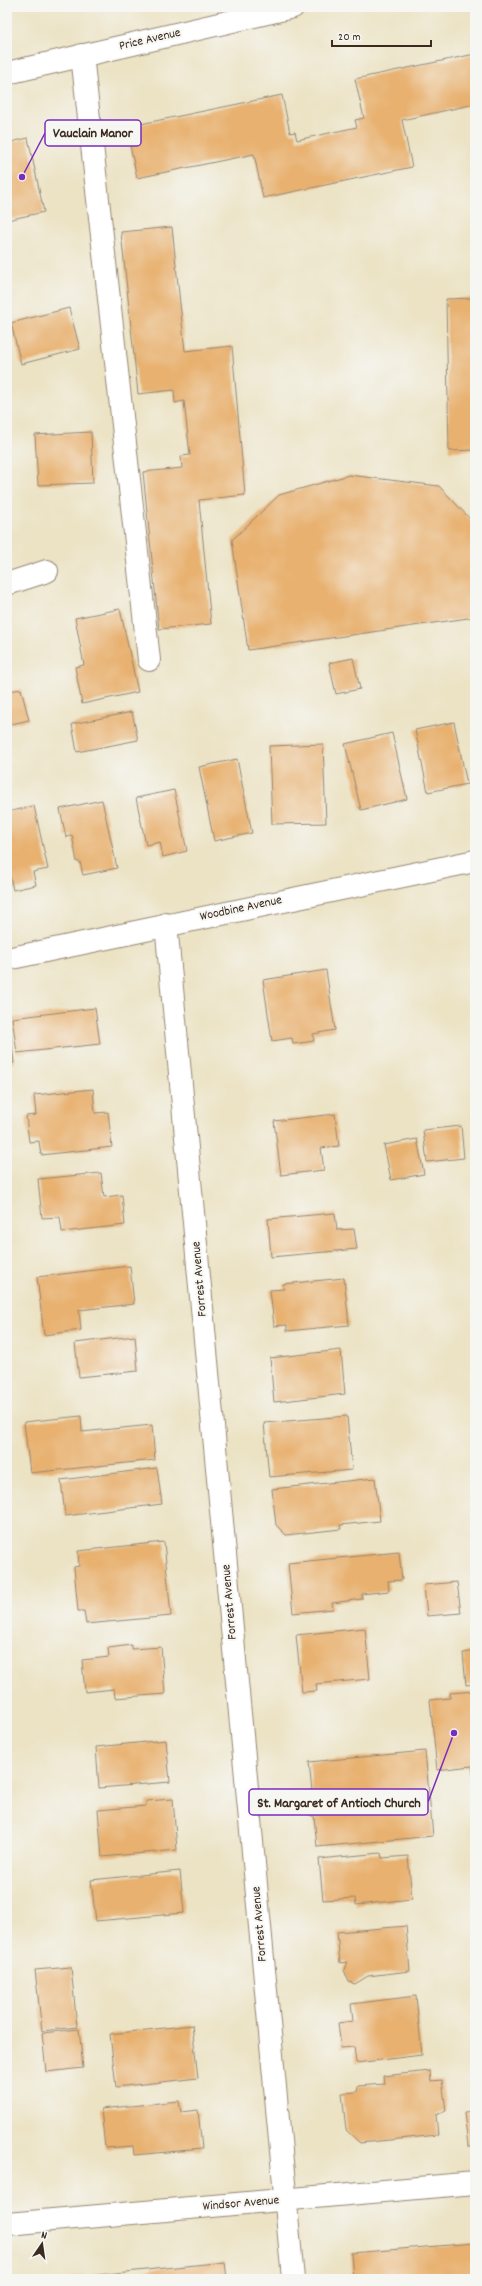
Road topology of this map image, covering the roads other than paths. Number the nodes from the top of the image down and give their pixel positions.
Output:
1 (293, 7) edge
2 (82, 55) junction
3 (7, 73) edge
4 (47, 571) dead end
5 (7, 584) edge
6 (150, 660) dead end
7 (475, 861) edge
8 (166, 924) junction
9 (7, 959) edge
10 (475, 2183) edge
11 (286, 2200) junction
12 (7, 2224) edge
13 (293, 2279) edge

1 - 2 street, Price Avenue
2 - 3 street, Price Avenue
2 - 6 street
4 - 5 street
7 - 8 street, Woodbine Avenue
8 - 9 street, Woodbine Avenue
8 - 11 street, Forrest Avenue
10 - 11 street, Windsor Avenue
11 - 12 street, Windsor Avenue
11 - 13 street, Forrest Avenue

